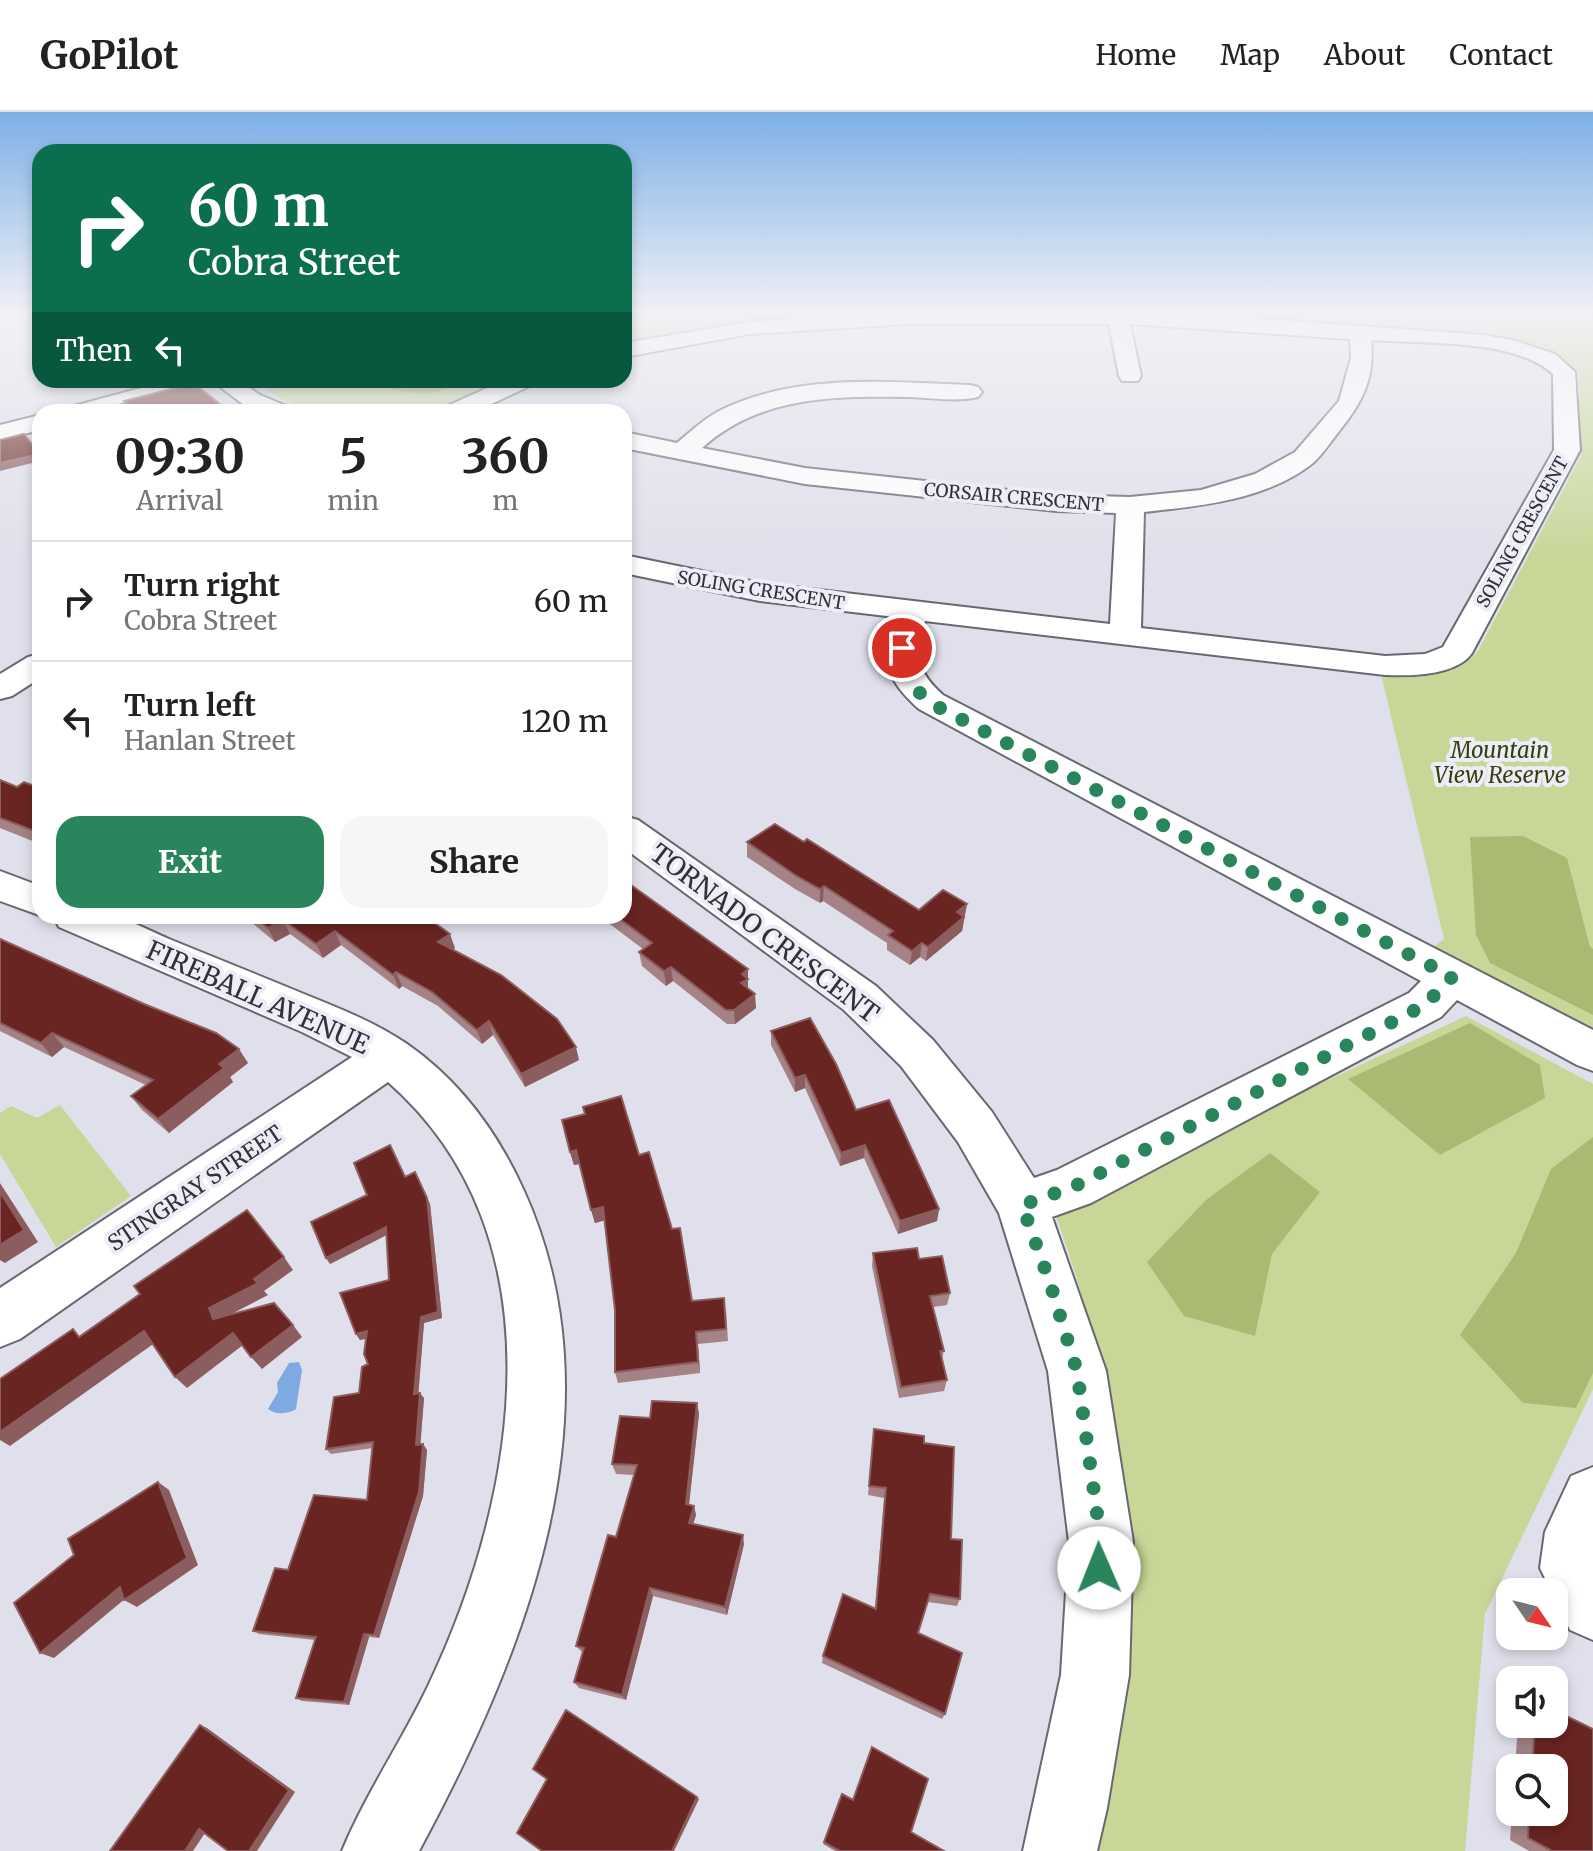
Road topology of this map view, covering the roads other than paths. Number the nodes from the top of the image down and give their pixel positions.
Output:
1 (138, 396) edge
2 (813, 396) edge
3 (1352, 396) edge
4 (1566, 396) edge
5 (486, 397) joint
6 (109, 404) edge
7 (471, 404) edge
8 (507, 404) edge
9 (32, 424) edge
10 (0, 433) edge
11 (632, 442) edge
12 (682, 452) junction
13 (1130, 505) junction
14 (632, 566) edge
15 (913, 610) junction
16 (1125, 634) junction
17 (32, 669) edge
18 (0, 689) edge
19 (632, 835) edge
20 (0, 885) edge
21 (32, 899) edge
22 (93, 924) edge
23 (1452, 977) junction
24 (1593, 1052) edge
25 (390, 1056) junction
26 (1022, 1205) junction
27 (0, 1320) edge
28 (1593, 1498) edge
29 (1593, 1607) edge
30 (379, 1851) edge
31 (1060, 1851) edge

1 - 6 street
2 - 12 street
3 - 13 street, CORSAIR CRESCENT
4 - 16 street, SOLING CRESCENT
5 - 7 street
5 - 8 street
9 - 10 street
11 - 12 street, CORSAIR CRESCENT
12 - 13 street, CORSAIR CRESCENT
13 - 16 street
14 - 15 street, SOLING CRESCENT
15 - 16 street, SOLING CRESCENT
15 - 23 street
17 - 18 street
19 - 26 street, TORNADO CRESCENT
20 - 21 street
22 - 25 street, FIREBALL AVENUE
23 - 24 street
23 - 26 street
25 - 27 street, STINGRAY STREET
25 - 30 street, FIREBALL AVENUE
26 - 31 street, TORNADO CRESCENT
28 - 29 street

